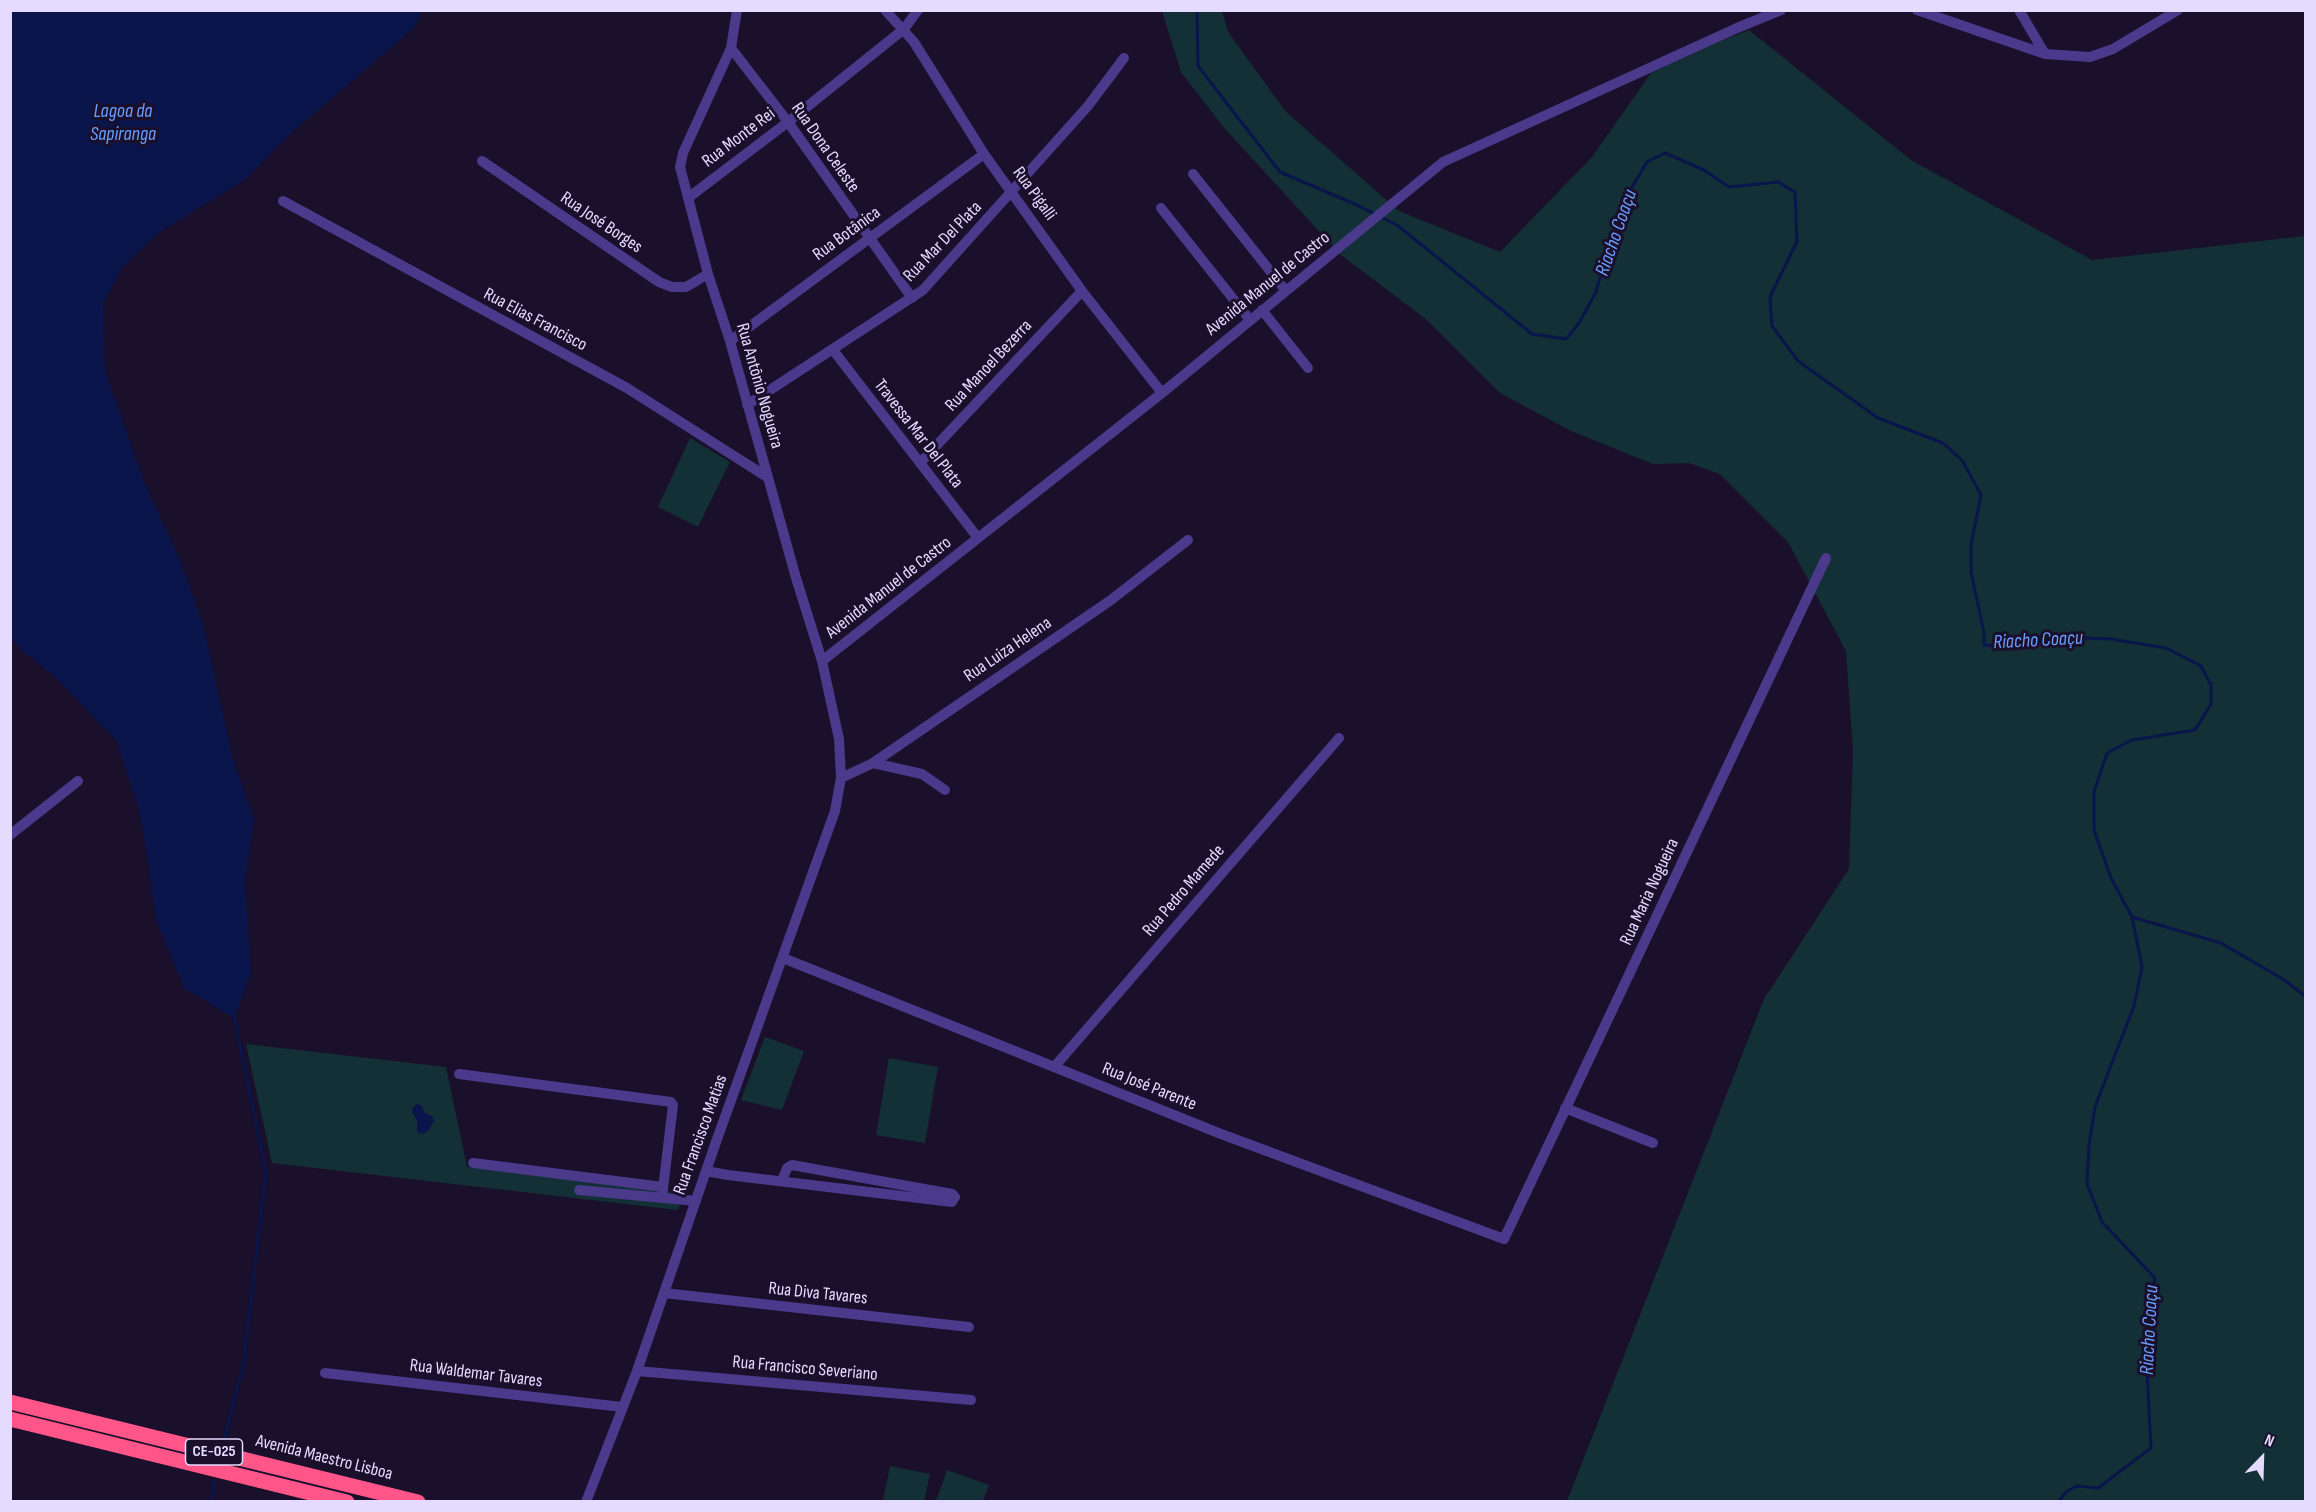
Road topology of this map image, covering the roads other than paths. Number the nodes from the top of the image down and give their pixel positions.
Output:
1 (737, 10) edge
2 (885, 10) edge
3 (918, 10) edge
4 (1754, 10) edge
5 (1781, 10) edge
6 (1917, 10) edge
7 (2019, 10) edge
8 (2178, 10) edge
9 (1737, 28) junction
10 (904, 29) junction
11 (731, 48) junction
12 (2045, 54) junction
13 (1124, 58) dead end
14 (788, 122) junction
15 (984, 154) junction
16 (482, 161) dead end
17 (1193, 174) dead end
18 (1013, 192) junction
19 (688, 198) junction
20 (283, 201) dead end
21 (1161, 208) dead end
22 (868, 238) junction
23 (708, 274) junction
24 (1082, 291) junction
25 (1286, 291) junction
26 (912, 298) junction
27 (1262, 310) junction
28 (1250, 320) junction
29 (730, 341) junction
30 (833, 350) junction
31 (1308, 368) dead end
32 (1162, 393) junction
33 (747, 405) junction
34 (920, 463) junction
35 (767, 477) junction
36 (978, 538) junction
37 (1188, 540) dead end
38 (1826, 558) dead end
39 (822, 661) junction
40 (1338, 738) dead end
41 (873, 763) junction
42 (840, 778) junction
43 (78, 781) dead end
44 (945, 790) dead end
45 (10, 835) edge
46 (783, 958) junction
47 (1055, 1066) junction
48 (459, 1074) dead end
49 (1565, 1108) junction
50 (1653, 1143) dead end
51 (473, 1164) dead end
52 (706, 1171) junction
53 (782, 1181) junction
54 (579, 1190) dead end
55 (663, 1192) junction
56 (696, 1201) junction
57 (1504, 1239) joint
58 (664, 1293) junction
59 (969, 1327) dead end
60 (637, 1371) junction
61 (325, 1373) dead end
62 (971, 1400) dead end
63 (10, 1402) edge
64 (622, 1407) junction
65 (14, 1423) edge
66 (347, 1502) edge
67 (418, 1502) edge
68 (586, 1502) edge

1 - 11 street, Rua Antônio Nogueira
2 - 10 street, Rua Pigalli
3 - 10 street, Rua Monte Rei
4 - 9 street
5 - 9 street, Avenida Manuel de Castro
6 - 12 street
7 - 12 street
8 - 12 street
9 - 25 street, Avenida Manuel de Castro
10 - 14 street, Rua Monte Rei
10 - 15 street, Rua Pigalli
11 - 14 street, Rua Dona Celeste
11 - 19 street, Rua Antônio Nogueira
13 - 18 street, Rua Mar Del Plata
14 - 19 street, Rua Monte Rei
14 - 22 street, Rua Dona Celeste
15 - 18 street, Rua Pigalli
15 - 22 street, Rua Botânica
16 - 23 street, Rua José Borges
17 - 25 street
18 - 24 street, Rua Pigalli
18 - 26 street, Rua Mar Del Plata
19 - 23 street, Rua Antônio Nogueira
20 - 35 street, Rua Elias Francisco
21 - 28 street
22 - 26 street, Rua Dona Celeste
22 - 29 street, Rua Botânica
23 - 29 street, Rua Antônio Nogueira
24 - 32 street, Rua Pigalli
24 - 34 street, Rua Manoel Bezerra
25 - 27 street, Avenida Manuel de Castro
26 - 30 street, Rua Mar Del Plata
27 - 28 street, Avenida Manuel de Castro
27 - 31 street
28 - 32 street, Avenida Manuel de Castro
29 - 33 street, Rua Antônio Nogueira
30 - 33 street, Rua Mar Del Plata
30 - 34 street, Travessa Mar Del Plata
32 - 36 street, Avenida Manuel de Castro
33 - 35 street, Rua Antônio Nogueira
34 - 36 street, Travessa Mar Del Plata
35 - 39 street, Rua Antônio Nogueira
36 - 39 street, Avenida Manuel de Castro
37 - 41 street, Rua Luiza Helena
38 - 49 street, Rua Maria Nogueira
39 - 42 street, Rua Antônio Nogueira
40 - 47 street, Rua Pedro Mamede
41 - 42 street, Rua Luiza Helena
41 - 44 street
42 - 46 street, Rua Francisco Matias
43 - 45 street
46 - 47 street, Rua José Parente
46 - 52 street, Rua Francisco Matias
47 - 57 street, Rua José Parente
48 - 55 street
49 - 50 street
49 - 57 street, Rua Maria Nogueira
51 - 55 street
52 - 53 street
52 - 56 street, Rua Francisco Matias
53 - 53 street
54 - 55 street
55 - 56 street
56 - 58 street, Rua Francisco Matias
58 - 59 street, Rua Diva Tavares
58 - 60 street, Rua Francisco Matias
60 - 62 street, Rua Francisco Severiano
60 - 64 street, Rua Francisco Matias
61 - 64 street, Rua Waldemar Tavares
63 - 67 highway, Avenida Maestro Lisboa / CE-025
64 - 68 street, Rua Francisco Matias
65 - 66 highway, Avenida Maestro Lisboa / CE-025

